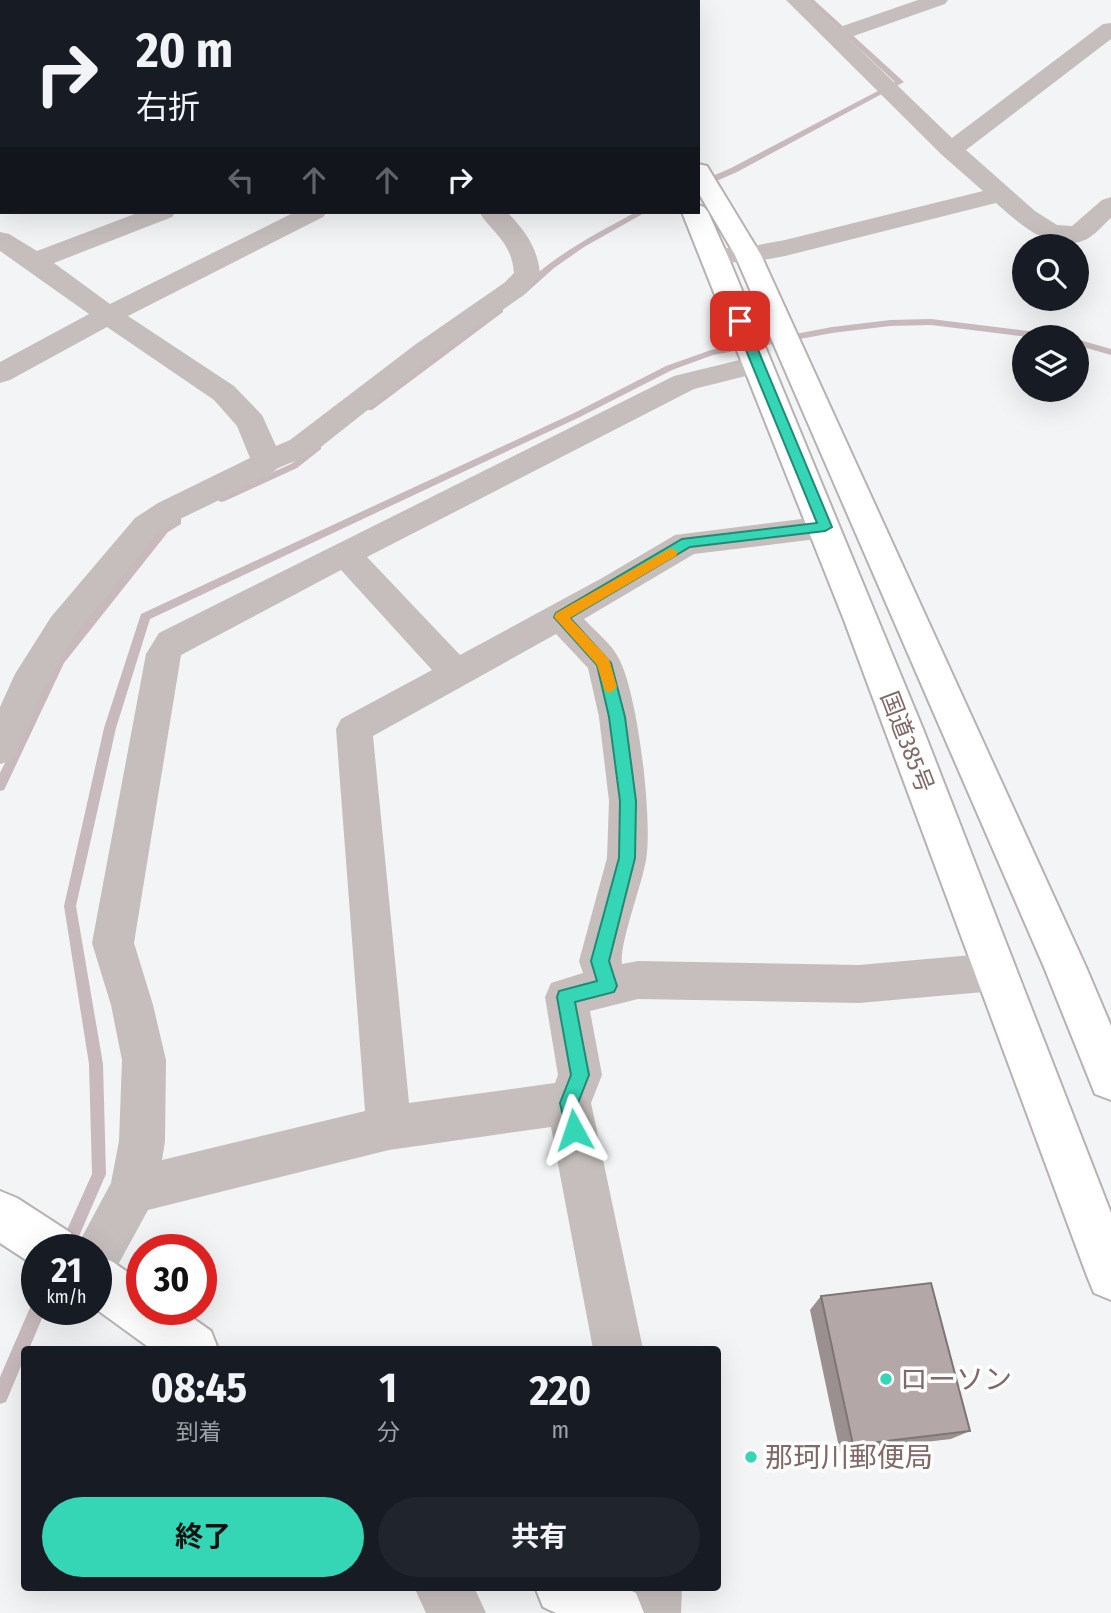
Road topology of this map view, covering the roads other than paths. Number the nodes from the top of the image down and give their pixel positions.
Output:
1 (796, 0) edge
2 (938, 0) edge
3 (1111, 29) edge
4 (834, 36) junction
5 (951, 150) junction
6 (700, 176) edge
7 (1000, 194) junction
8 (1111, 205) edge
9 (158, 214) edge
10 (310, 214) edge
11 (494, 214) edge
12 (697, 214) edge
13 (0, 240) edge
14 (732, 255) junction
15 (35, 261) junction
16 (107, 316) junction
17 (756, 365) junction
18 (0, 374) edge
19 (267, 461) junction
20 (825, 527) junction
21 (345, 554) junction
22 (561, 617) junction
23 (457, 674) junction
24 (0, 749) edge
25 (995, 972) junction
26 (608, 986) junction
27 (1111, 1079) edge
28 (569, 1103) junction
29 (389, 1128) junction
30 (133, 1190) junction
31 (0, 1215) edge
32 (29, 1234) edge
33 (109, 1234) edge
34 (1111, 1276) edge
35 (112, 1291) edge
36 (189, 1346) edge
37 (617, 1346) edge
38 (444, 1591) edge
39 (571, 1591) edge
40 (654, 1591) edge
41 (458, 1613) edge
42 (615, 1613) edge
43 (653, 1613) edge

1 - 4 street
2 - 4 street
3 - 5 street
4 - 5 street
5 - 7 street
6 - 14 main road, 国道385号
7 - 8 street
7 - 14 street
9 - 15 street
10 - 16 street
11 - 19 street
12 - 14 main road, 国道385号
13 - 15 street
14 - 17 main road, 国道385号
14 - 27 main road, 国道385号
15 - 16 street
16 - 18 street
16 - 19 street
17 - 20 main road, 国道385号
17 - 21 street
19 - 24 street
20 - 22 street
20 - 25 main road, 国道385号
21 - 23 street
21 - 30 street
22 - 23 street
22 - 26 street
23 - 29 street
25 - 26 street
25 - 34 main road, 国道385号
26 - 28 street
28 - 29 street
28 - 37 street
29 - 30 street
30 - 33 street
31 - 32 main road
35 - 36 main road
38 - 41 street
39 - 42 main road
40 - 43 street

